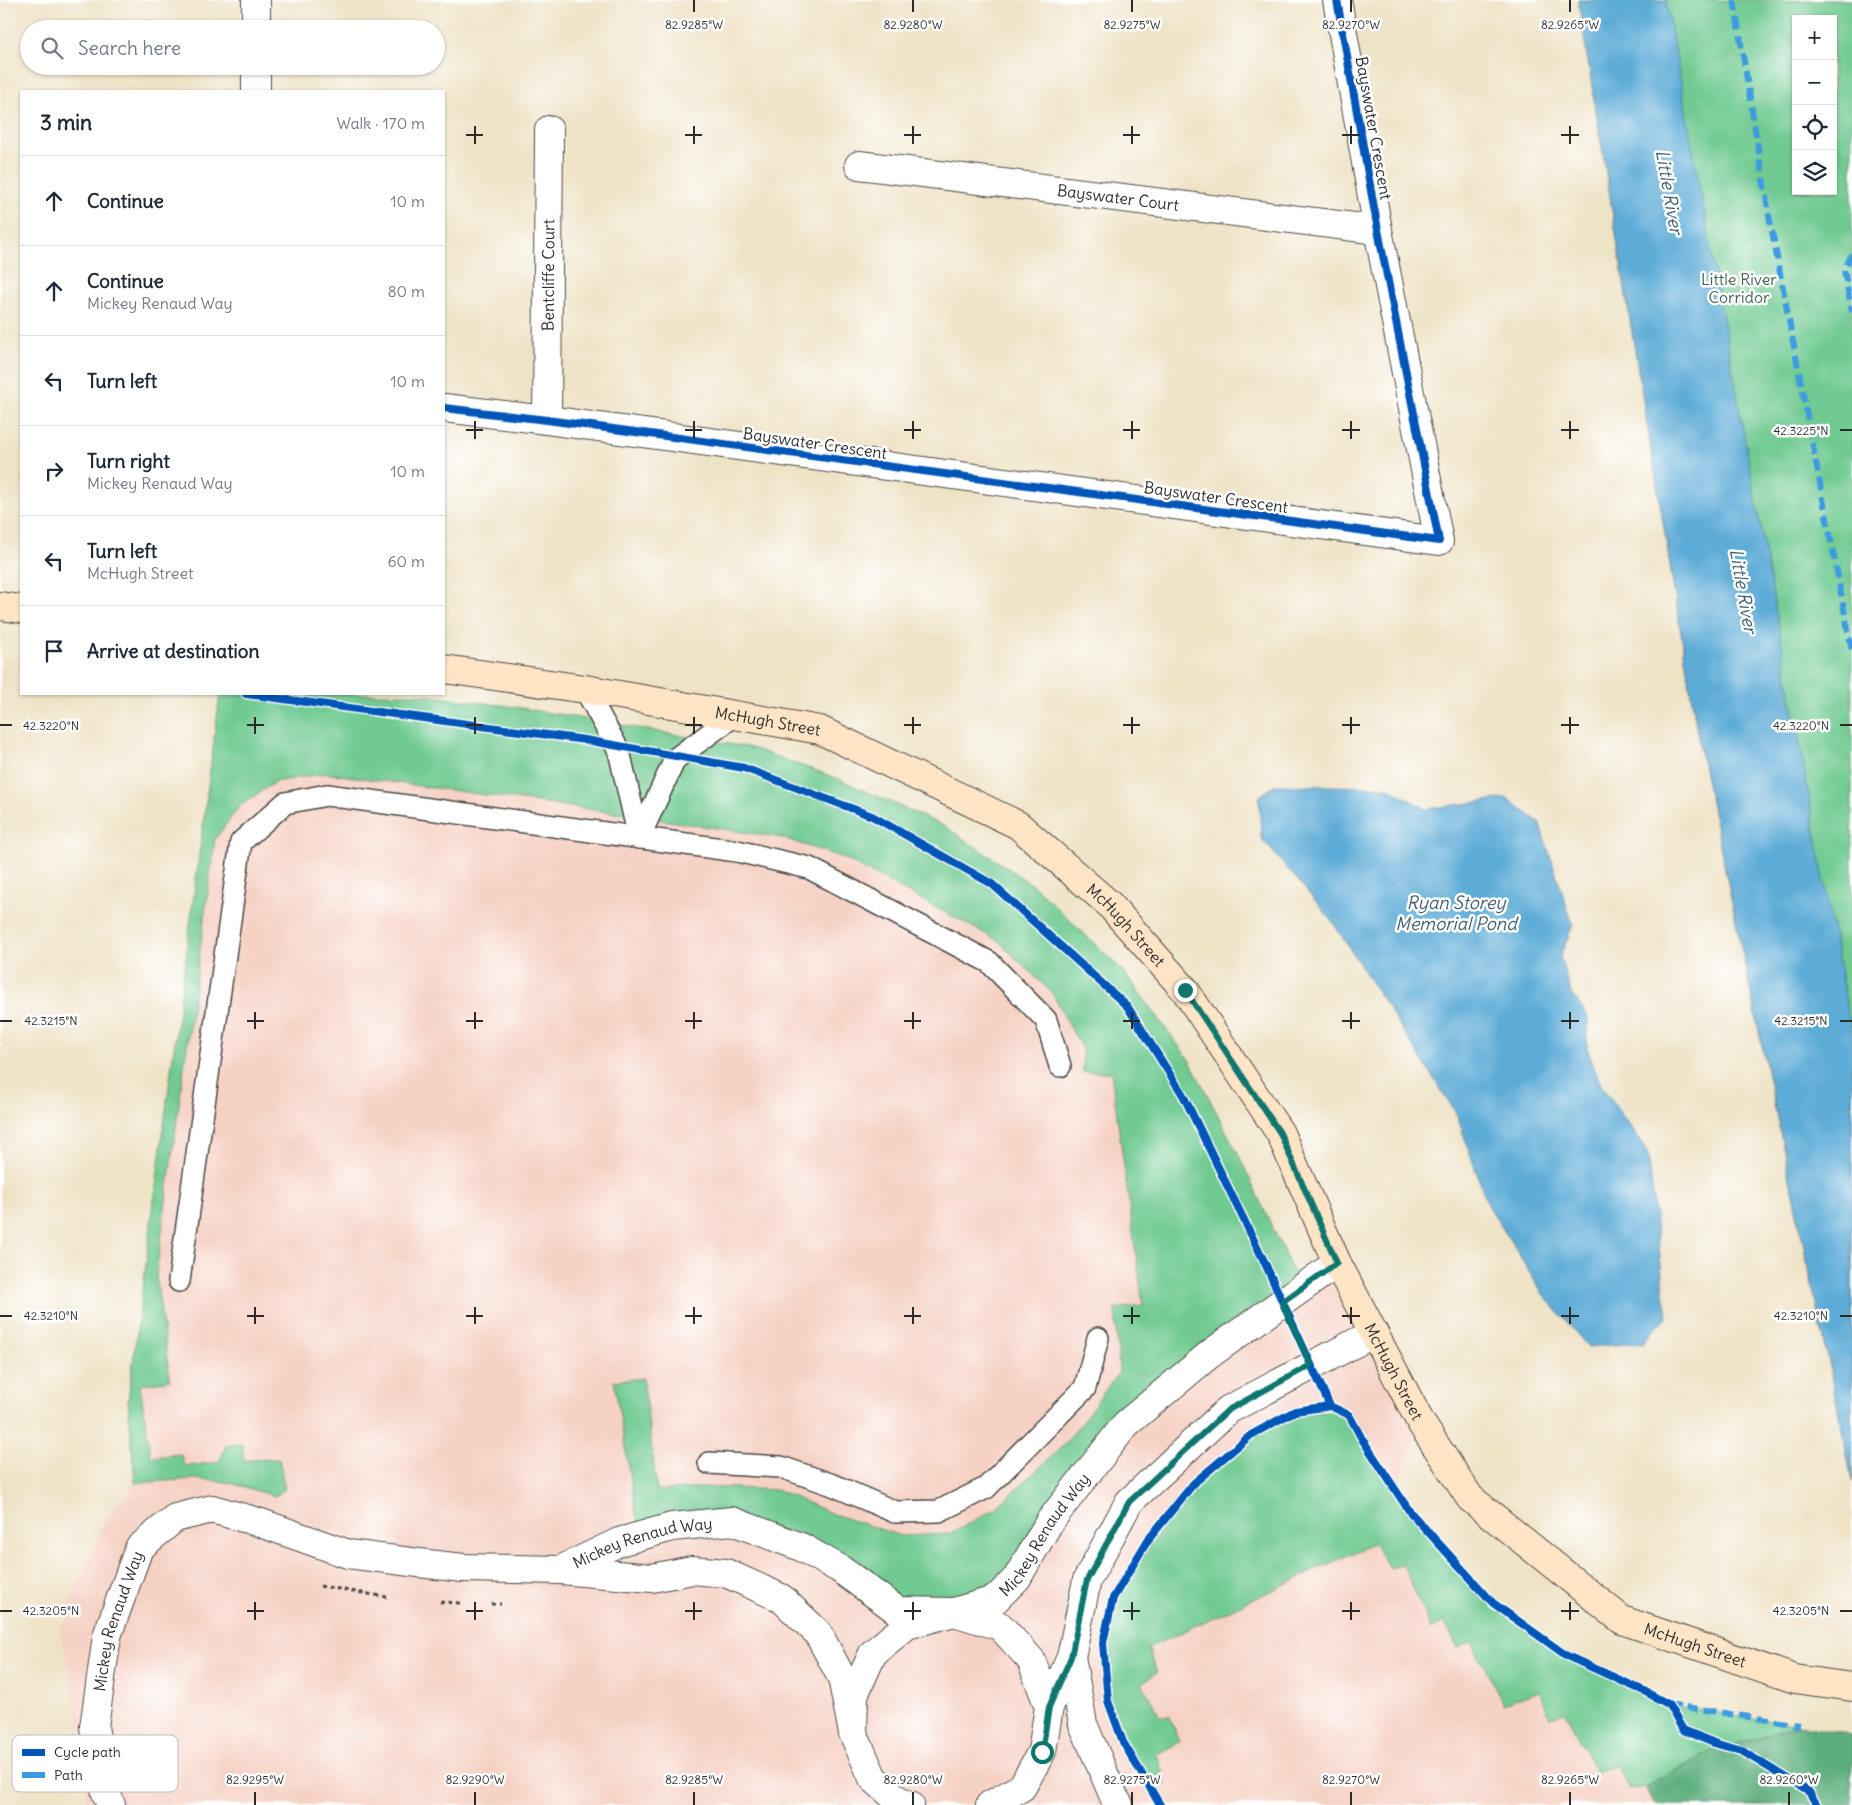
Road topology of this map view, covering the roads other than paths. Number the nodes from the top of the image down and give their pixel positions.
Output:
1 (256, 0) edge
2 (1337, 0) edge
3 (256, 20) edge
4 (256, 75) edge
5 (256, 90) edge
6 (549, 130) dead end
7 (859, 165) dead end
8 (1378, 230) junction
9 (445, 408) edge
10 (547, 420) junction
11 (0, 606) edge
12 (20, 609) edge
13 (445, 669) edge
14 (585, 689) junction
15 (735, 715) junction
16 (639, 838) junction
17 (1060, 1066) dead end
18 (1337, 1263) junction
19 (179, 1282) dead end
20 (1374, 1333) junction
21 (1098, 1338) dead end
22 (709, 1463) dead end
23 (560, 1570) junction
24 (954, 1612) junction
25 (1071, 1657) junction
26 (1852, 1687) edge
27 (1049, 1707) junction
28 (853, 1732) junction
29 (95, 1735) edge
30 (873, 1778) junction
31 (106, 1792) edge
32 (111, 1805) edge
33 (888, 1805) edge
34 (910, 1805) edge
35 (990, 1805) edge
36 (1017, 1805) edge
37 (1023, 1805) edge
38 (1119, 1805) edge

1 - 3 street
2 - 8 street, Bayswater Crescent
4 - 5 street
6 - 10 street, Bentcliffe Court
7 - 8 street, Bayswater Court
8 - 10 street, Bayswater Crescent
9 - 10 street, Bayswater Crescent
11 - 12 main road
13 - 14 main road, McHugh Street
14 - 15 main road, McHugh Street
14 - 16 lane
15 - 16 lane
15 - 18 main road, McHugh Street
16 - 17 lane
16 - 19 lane
18 - 20 main road, McHugh Street
18 - 24 street, Mickey Renaud Way
20 - 25 street
20 - 26 main road, McHugh Street
21 - 22 lane
23 - 24 street, Mickey Renaud Way
23 - 28 street, Mickey Renaud Way
23 - 29 street, Mickey Renaud Way
24 - 27 street
24 - 28 street
25 - 27 street
25 - 38 street
27 - 35 street
28 - 30 street
30 - 33 street
30 - 34 street
31 - 32 street, Mickey Renaud Way
36 - 37 street

